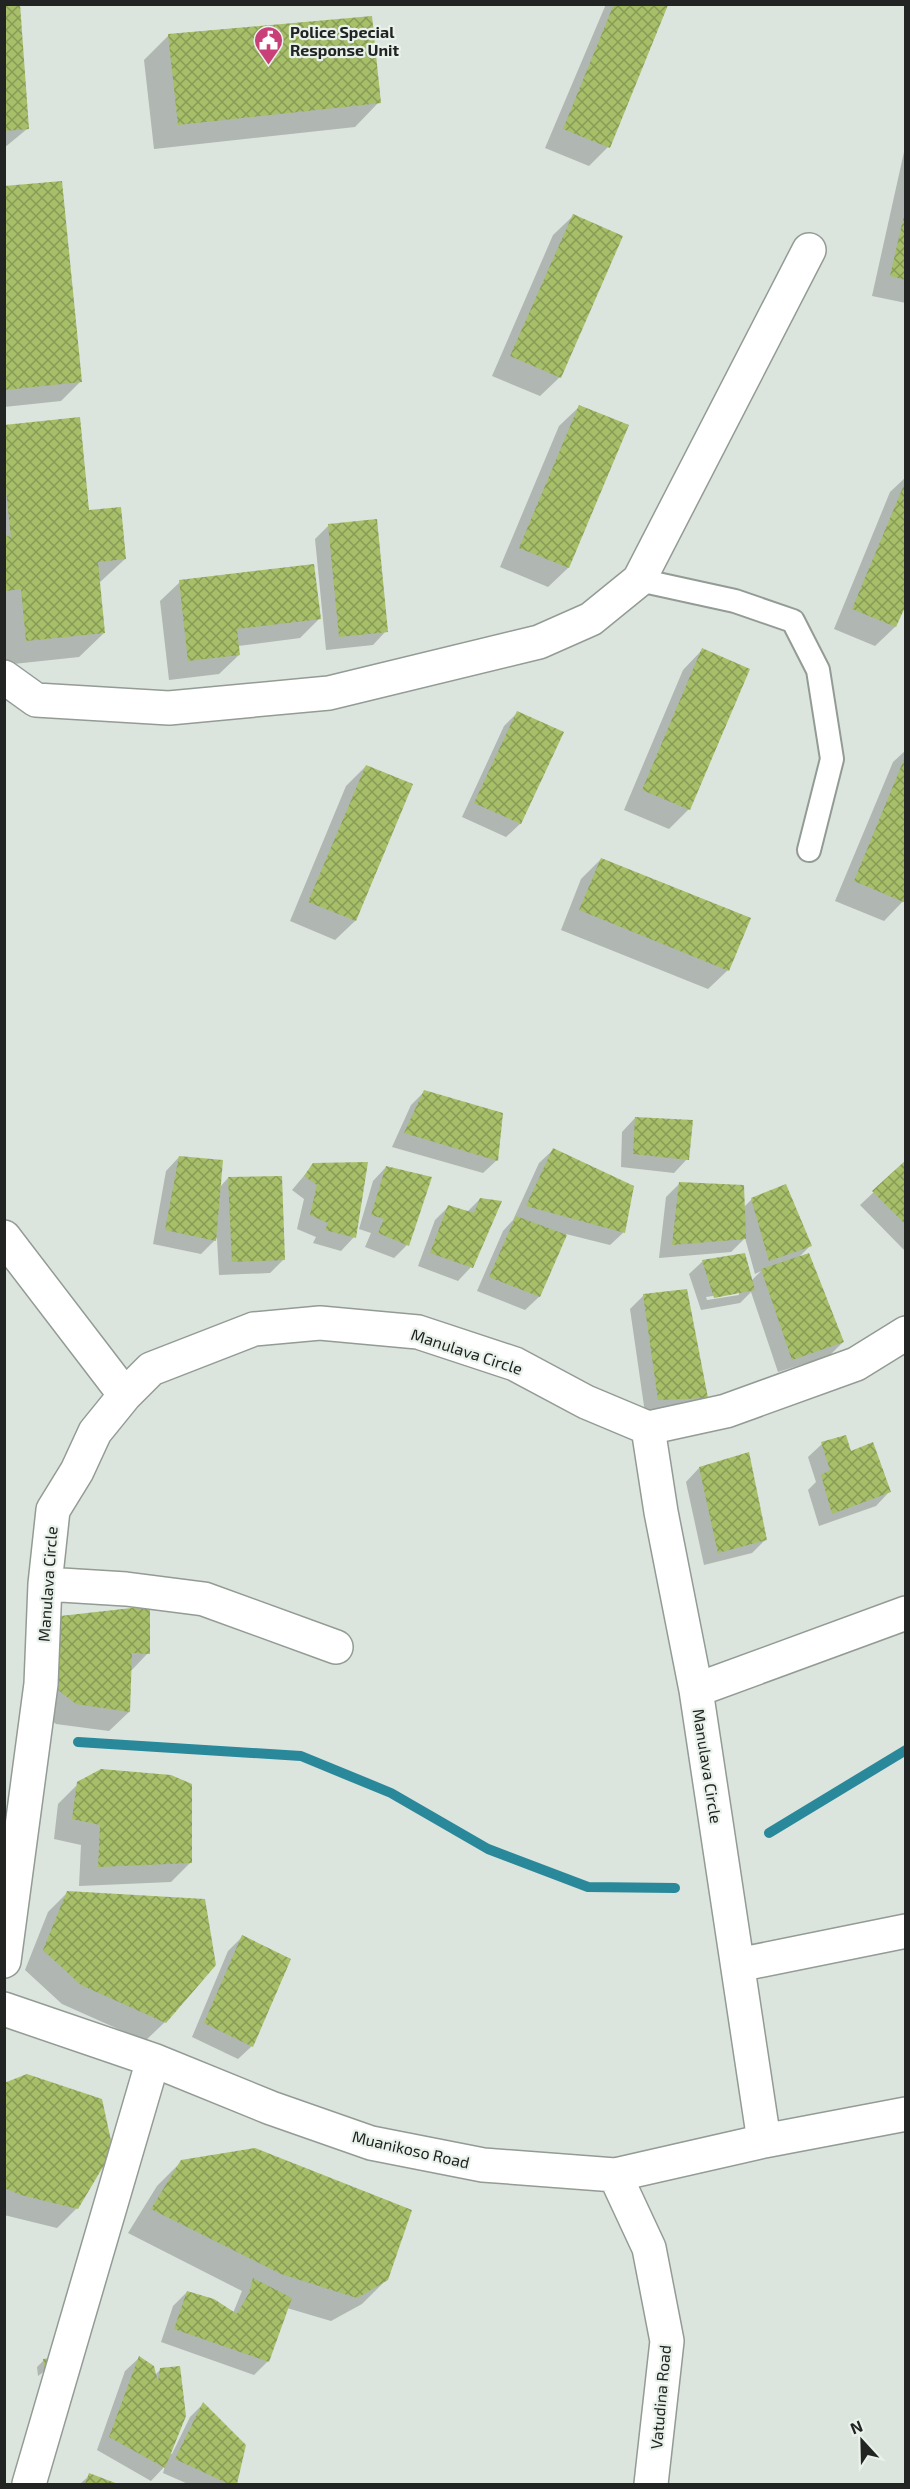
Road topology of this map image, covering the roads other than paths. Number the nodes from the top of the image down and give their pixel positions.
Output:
1 (809, 250) dead end
2 (639, 580) junction
3 (4, 677) edge
4 (809, 850) dead end
5 (4, 1237) edge
6 (906, 1333) edge
7 (125, 1395) junction
8 (648, 1428) junction
9 (45, 1584) junction
10 (906, 1613) edge
11 (336, 1647) dead end
12 (696, 1690) junction
13 (906, 1931) edge
14 (4, 1961) edge
15 (738, 1965) junction
16 (4, 2009) edge
17 (153, 2060) junction
18 (906, 2114) edge
19 (764, 2141) junction
20 (615, 2175) junction
21 (29, 2484) edge
22 (651, 2484) edge

1 - 2 street
2 - 3 street
2 - 4 lane
5 - 7 street
6 - 8 street
7 - 8 street, Manulava Circle
7 - 9 street, Manulava Circle
8 - 12 street, Manulava Circle
9 - 11 street
9 - 14 street, Manulava Circle
10 - 12 street
12 - 15 street, Manulava Circle
13 - 15 street
15 - 19 street, Manulava Circle
16 - 17 street, Muanikoso Road
17 - 20 street, Muanikoso Road
17 - 21 street
18 - 19 street, Muanikoso Road
19 - 20 street, Muanikoso Road
20 - 22 street, Vatudina Road

